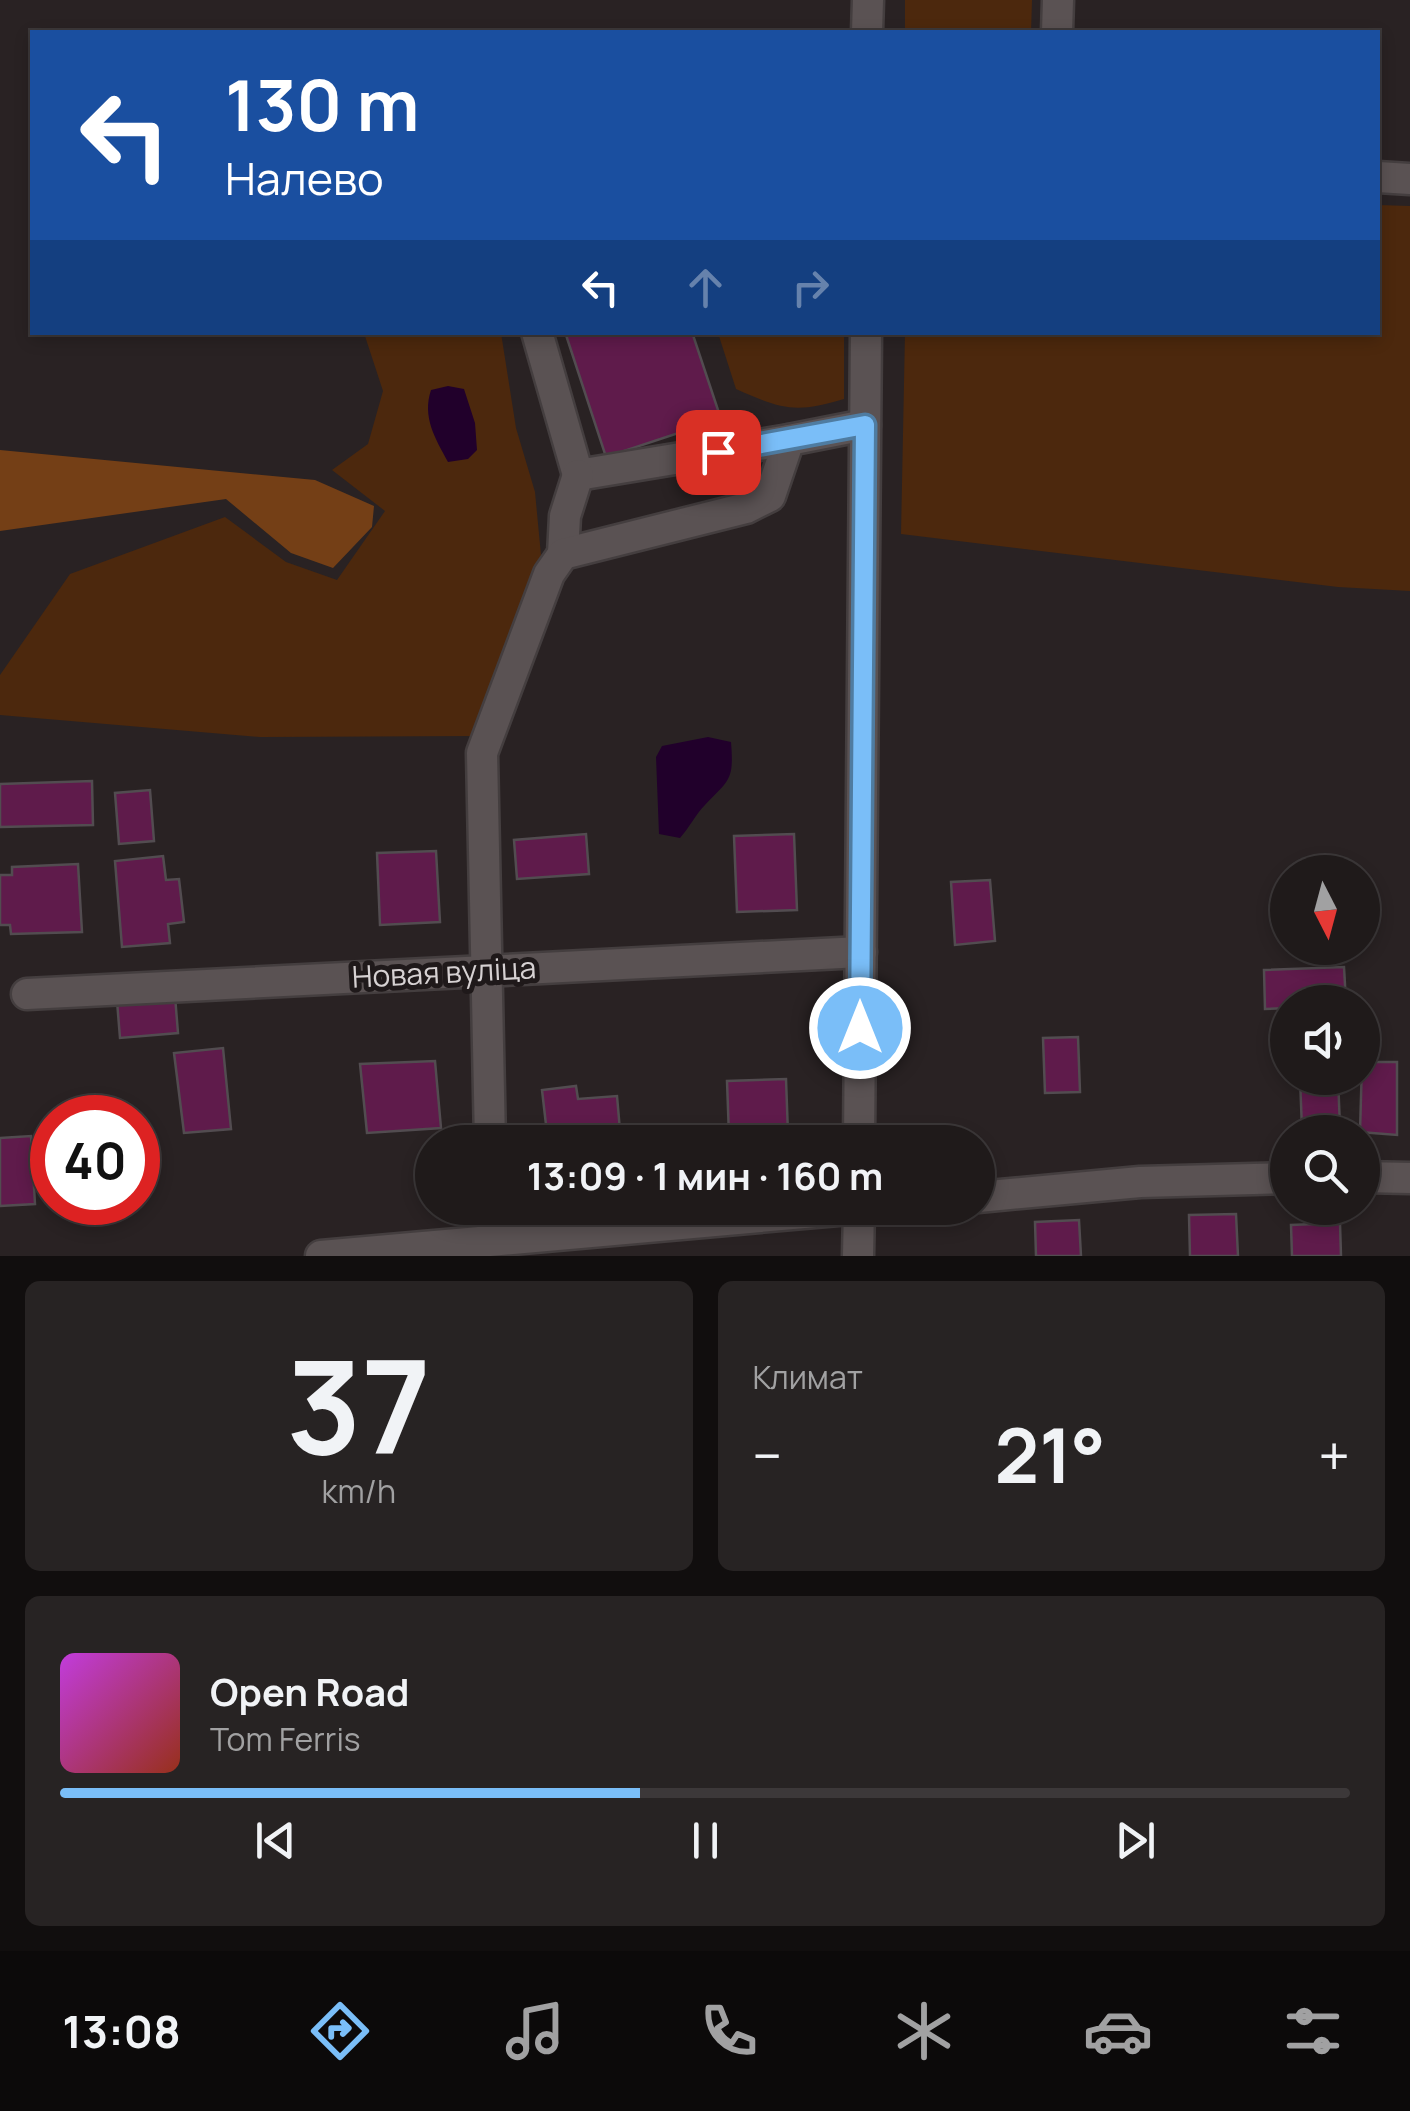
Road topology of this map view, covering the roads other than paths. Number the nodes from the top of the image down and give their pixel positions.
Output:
1 (868, 0) edge
2 (1058, 0) edge
3 (867, 30) edge
4 (1057, 30) edge
5 (1380, 177) edge
6 (1410, 179) edge
7 (538, 335) edge
8 (866, 335) edge
9 (865, 425) junction
10 (789, 440) junction
11 (578, 475) junction
12 (563, 554) junction
13 (861, 952) junction
14 (484, 971) junction
15 (27, 994) dead end
16 (489, 1125) edge
17 (859, 1125) edge
18 (1270, 1178) edge
19 (1380, 1178) edge
20 (1410, 1178) edge
21 (995, 1195) edge
22 (493, 1225) edge
23 (665, 1225) edge
24 (859, 1225) edge
25 (493, 1240) junction
26 (321, 1256) edge
27 (858, 1256) edge

1 - 3 street
2 - 4 street
5 - 6 street
7 - 11 street
8 - 9 street
9 - 10 street
9 - 13 street
10 - 11 street
10 - 12 street
11 - 12 street
12 - 14 street
13 - 14 street, Новая вуліца
13 - 17 street
14 - 15 street, Новая вуліца
14 - 16 street
18 - 21 street
19 - 20 street
22 - 25 street
23 - 25 street
24 - 27 street
25 - 26 street

